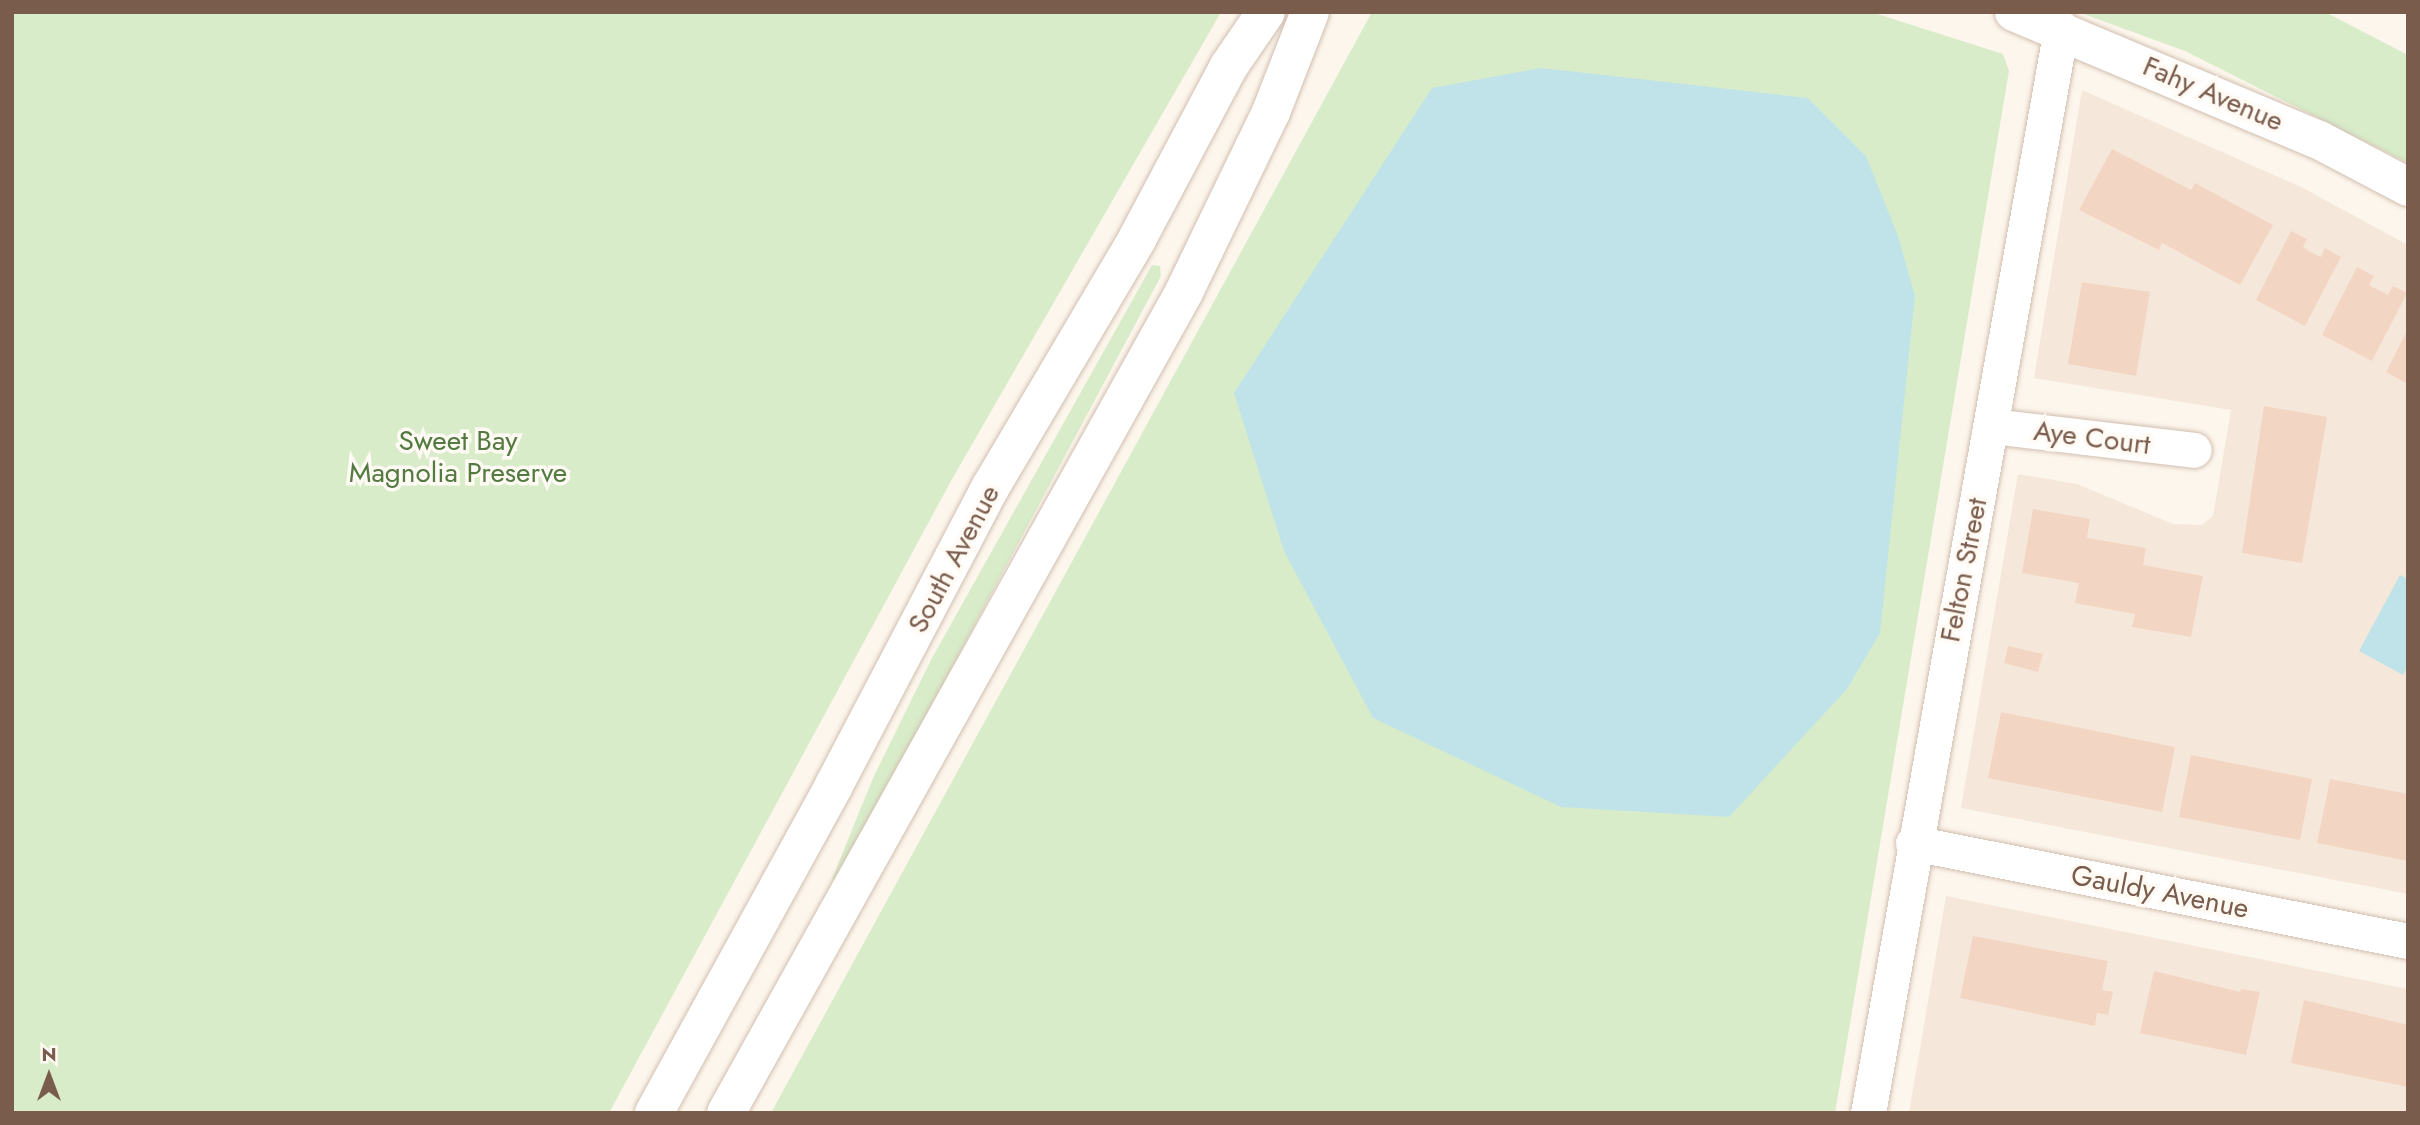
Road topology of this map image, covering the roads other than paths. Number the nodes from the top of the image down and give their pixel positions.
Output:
1 (1266, 12) edge
2 (1310, 12) edge
3 (2014, 12) edge
4 (2061, 28) junction
5 (2408, 187) edge
6 (1991, 426) junction
7 (2194, 450) dead end
8 (1913, 843) junction
9 (2408, 941) edge
10 (653, 1113) edge
11 (726, 1113) edge
12 (1868, 1113) edge

1 - 10 street, South Avenue
2 - 11 street
3 - 4 street, Fahy Avenue
4 - 5 street, Fahy Avenue
4 - 6 street, Felton Street
6 - 7 street, Aye Court
6 - 8 street, Felton Street
8 - 9 street, Gauldy Avenue
8 - 12 street, Felton Street

